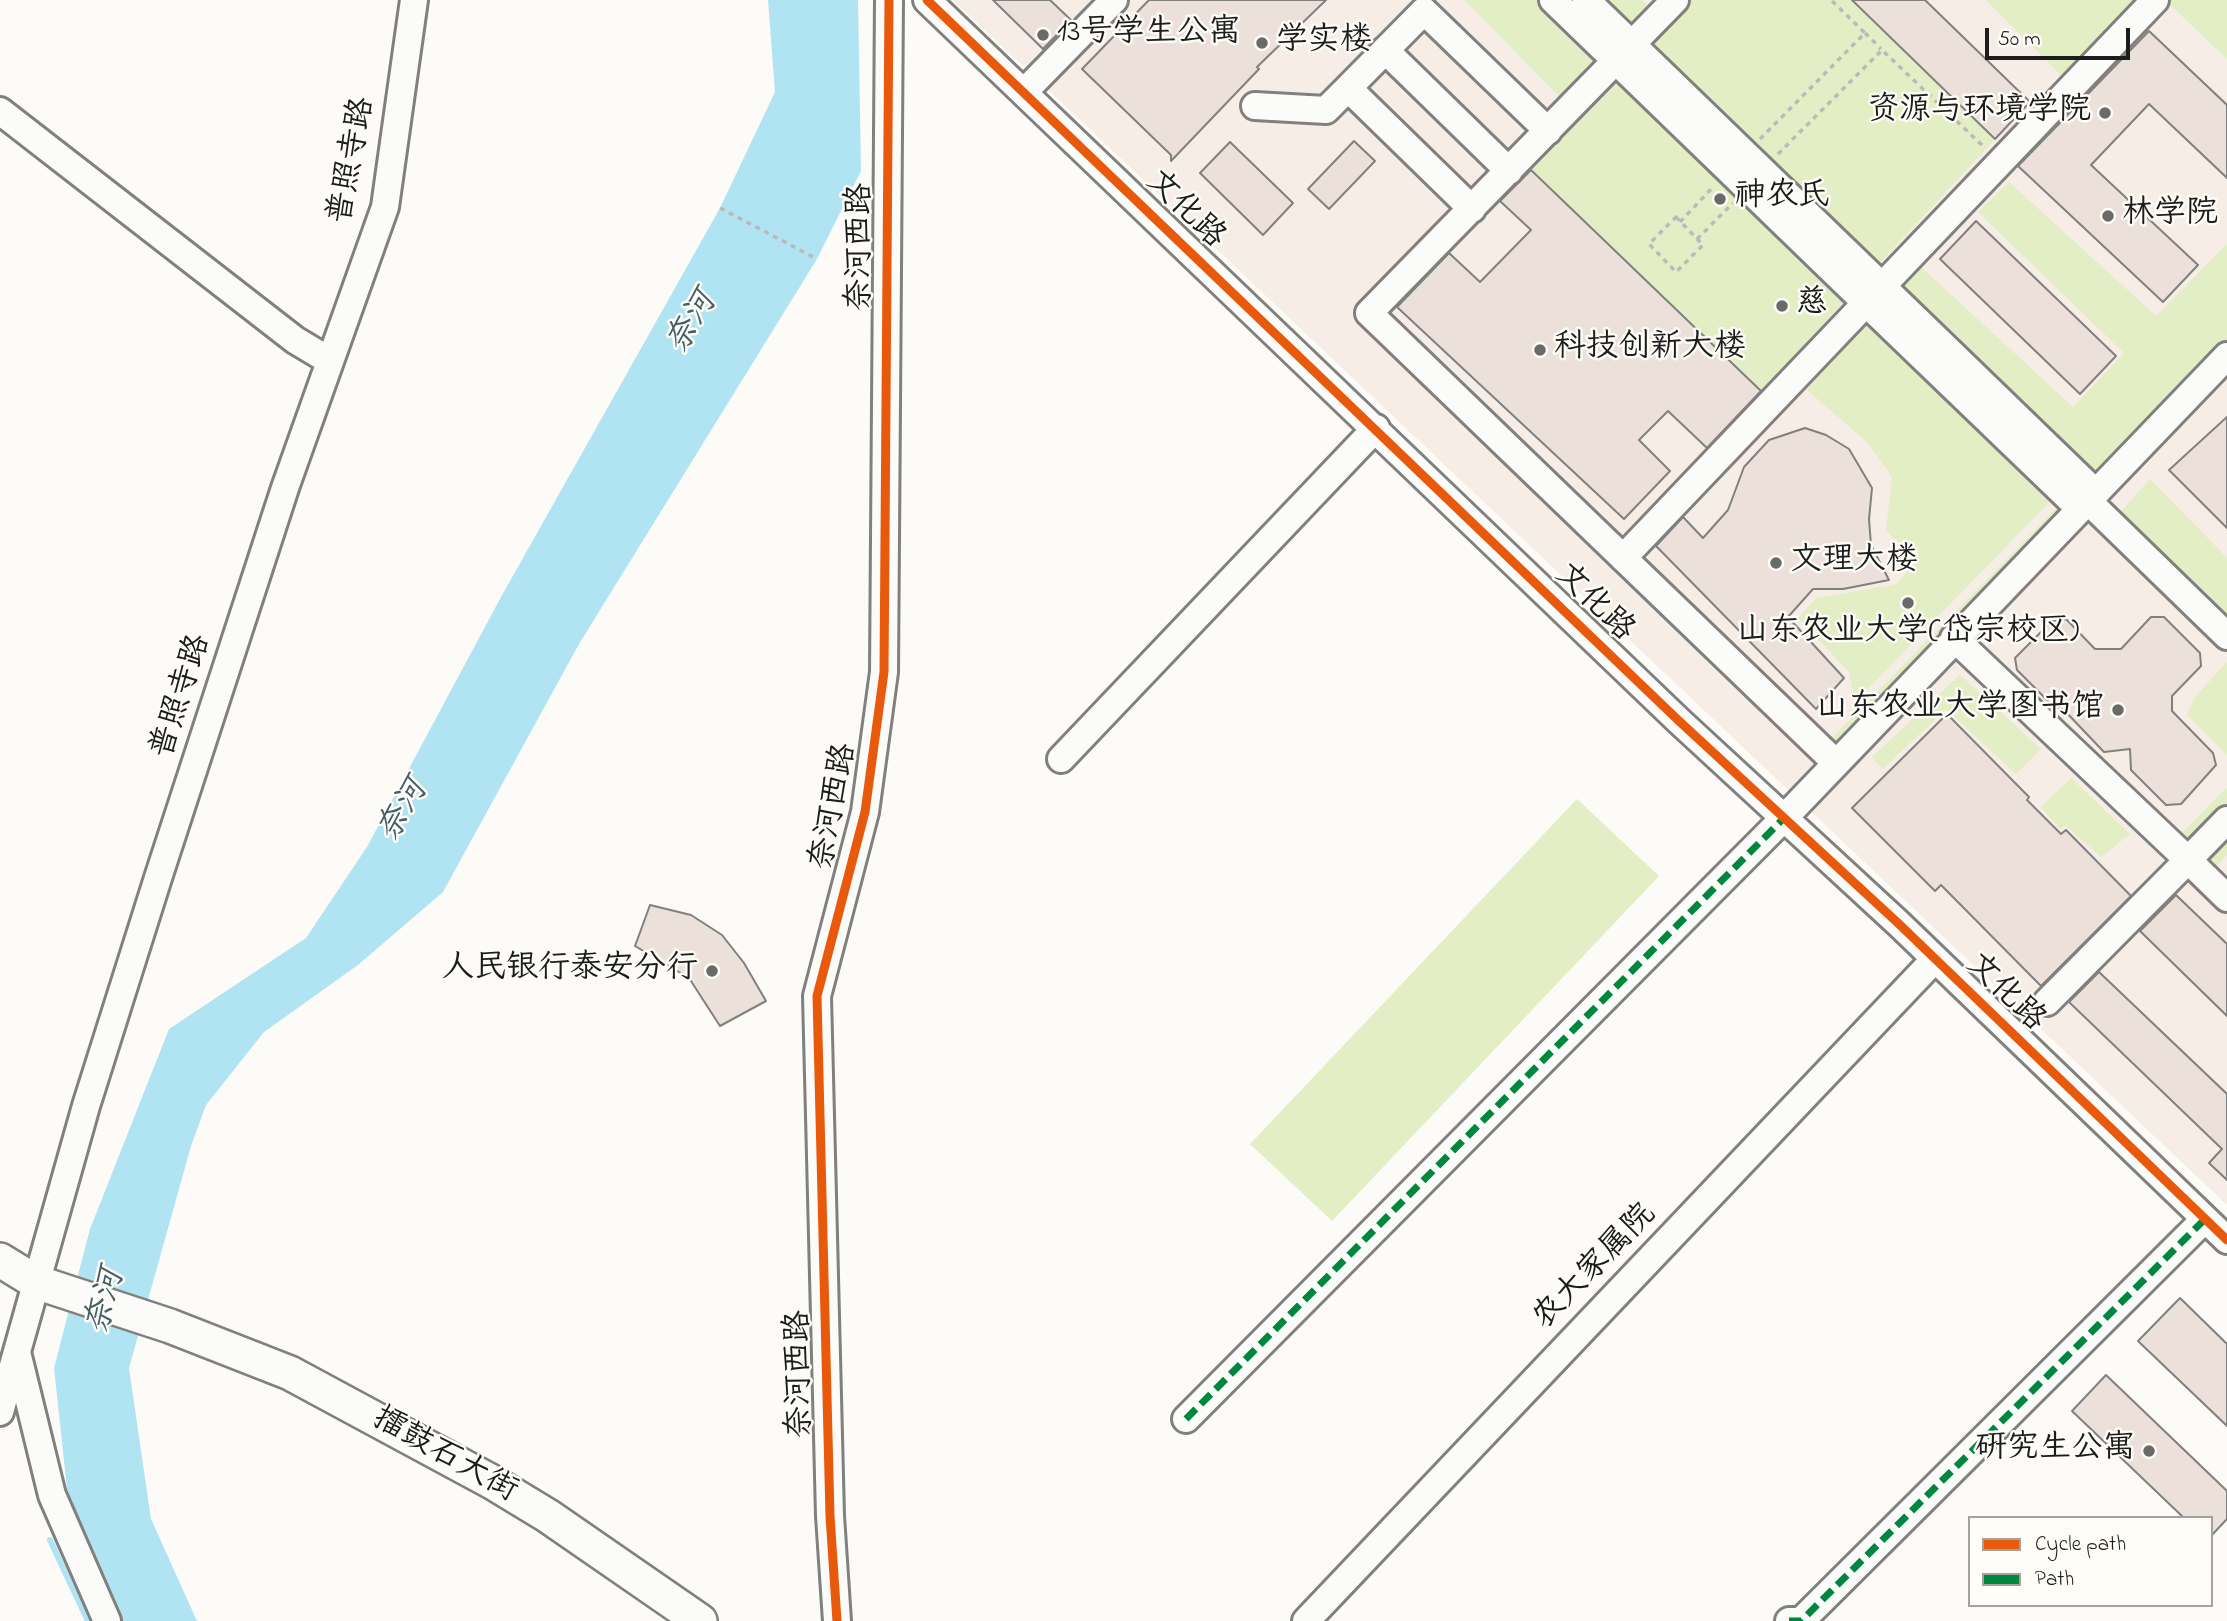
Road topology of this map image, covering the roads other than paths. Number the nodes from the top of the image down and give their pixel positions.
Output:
1 (414, 0) edge
2 (889, 0) edge
3 (927, 0) edge
4 (1114, 0) edge
5 (1553, 0) edge
6 (1586, 0) edge
7 (1675, 0) edge
8 (2155, 0) edge
9 (1385, 50) junction
10 (1624, 54) junction
11 (1348, 88) junction
12 (1024, 92) junction
13 (1255, 106) dead end
14 (0, 111) edge
15 (1548, 131) junction
16 (1509, 171) junction
17 (1472, 209) junction
18 (1874, 295) junction
19 (2227, 356) edge
20 (330, 361) junction
21 (1376, 428) junction
22 (2087, 500) junction
23 (1623, 558) junction
24 (2227, 636) edge
25 (1954, 638) junction
26 (1060, 760) dead end
27 (1836, 762) junction
28 (1785, 817) junction
29 (2227, 820) edge
30 (2188, 860) junction
31 (2227, 898) edge
32 (1934, 960) junction
33 (2047, 1002) dead end
34 (2204, 1219) junction
35 (2227, 1240) edge
36 (0, 1260) edge
37 (36, 1282) junction
38 (0, 1283) edge
39 (16, 1347) junction
40 (0, 1412) edge
41 (1186, 1419) dead end
42 (107, 1621) edge
43 (700, 1621) edge
44 (837, 1621) edge
45 (1306, 1621) edge
46 (1789, 1621) edge

1 - 20 street, 普照寺路
2 - 44 street, 奈河西路
3 - 12 street, 文化路
4 - 12 street
5 - 10 street
6 - 10 street
7 - 10 street
8 - 18 street
9 - 11 street
9 - 15 street
9 - 16 street
10 - 15 street
10 - 18 street
11 - 13 street
11 - 17 street
12 - 21 street, 文化路
14 - 20 street
15 - 16 street
16 - 17 street
17 - 23 street
18 - 22 street
18 - 23 street
19 - 22 street
20 - 37 street, 普照寺路
21 - 26 street
21 - 28 street, 文化路
22 - 24 street
22 - 25 street
23 - 27 street
25 - 27 street
25 - 30 street
27 - 28 street
28 - 32 street, 文化路
28 - 41 street
29 - 30 street
30 - 31 street
30 - 33 street
32 - 34 street, 文化路
32 - 45 street, 农大家属院
34 - 35 street, 文化路
34 - 46 street
36 - 37 main road
37 - 38 main road
37 - 39 street, 普照寺路
37 - 43 main road, 擂鼓石大街
39 - 40 street, 普照寺路
39 - 42 street

